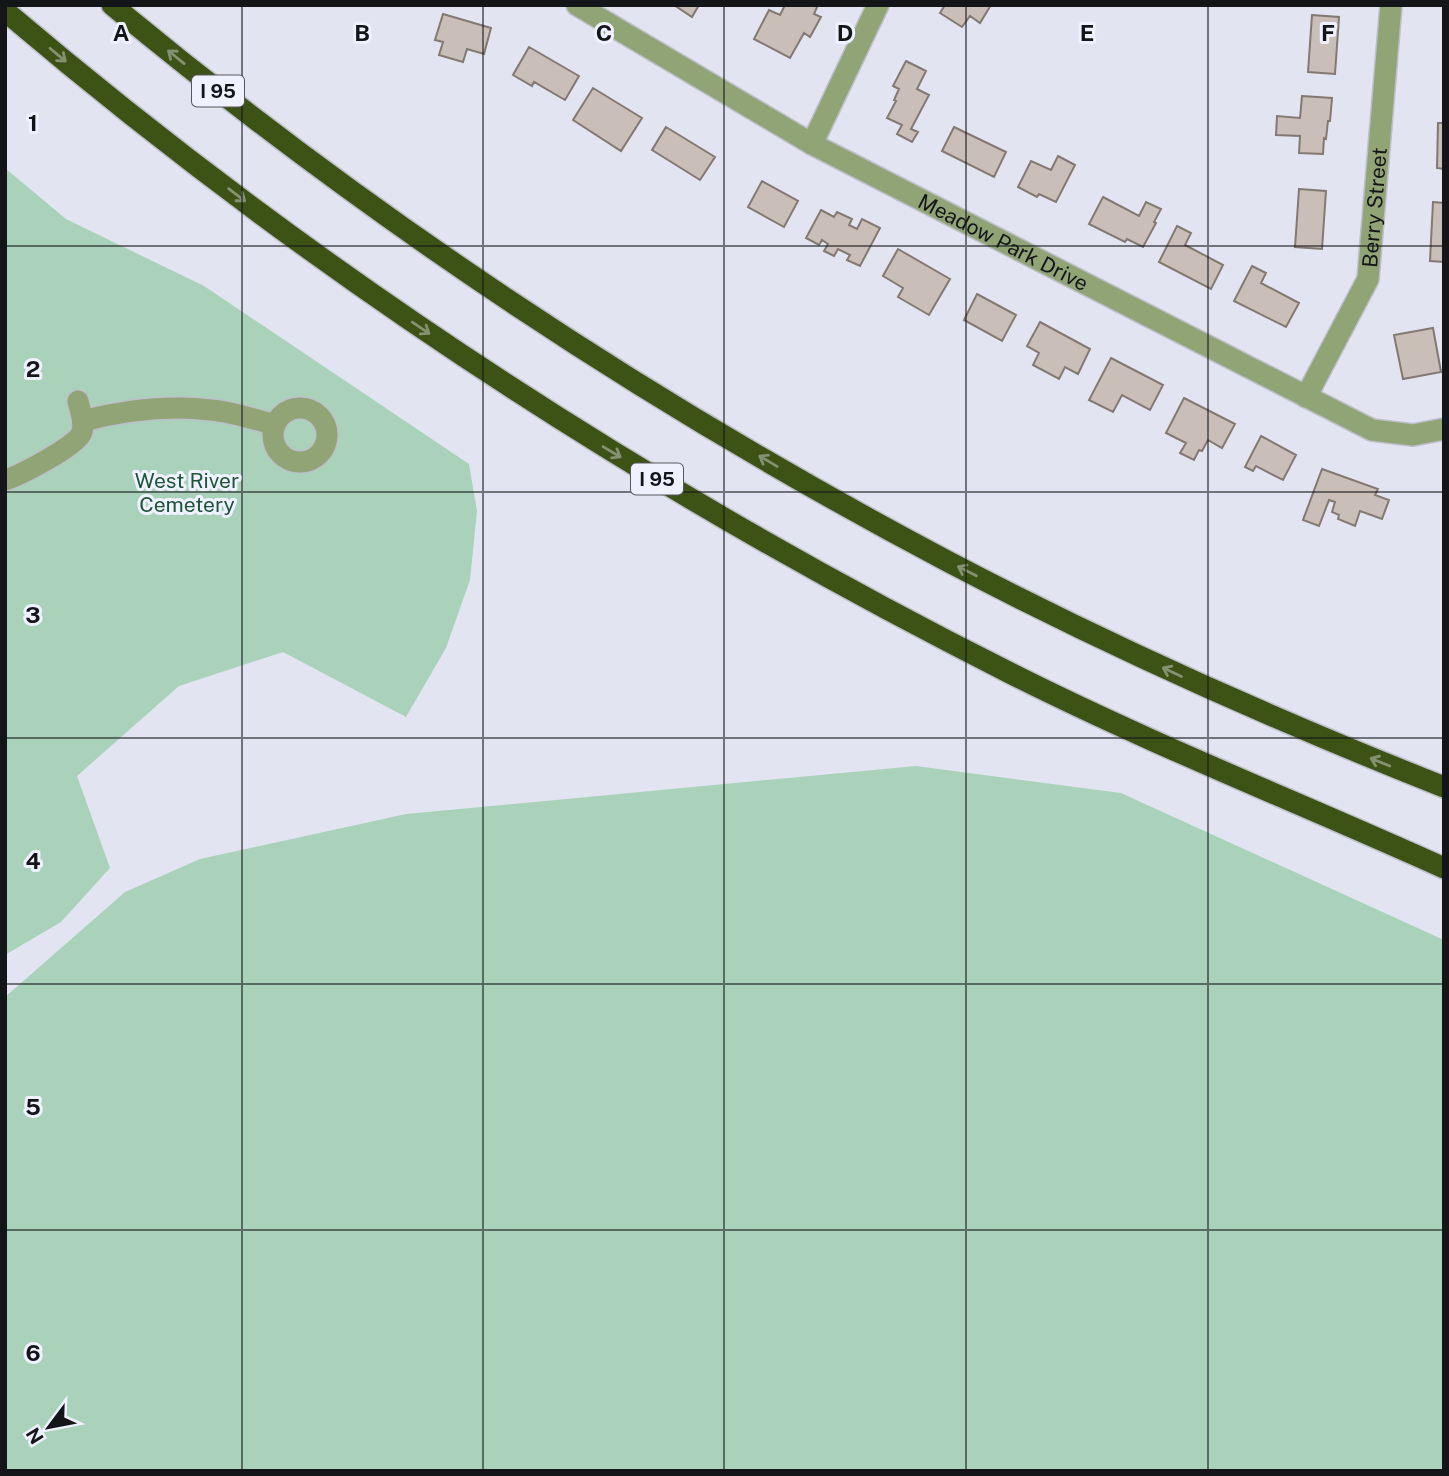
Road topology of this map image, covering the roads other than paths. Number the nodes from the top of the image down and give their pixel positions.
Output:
1 (112, 5) edge
2 (577, 5) edge
3 (878, 5) edge
4 (1391, 5) edge
5 (5, 11) edge
6 (812, 144) junction
7 (1306, 397) junction
8 (275, 425) dead end
9 (1444, 429) edge
10 (5, 480) edge
11 (1444, 787) edge
12 (1444, 866) edge

11 -> 1 highway, I 95
2 - 6 street, Meadow Park Drive
3 - 6 street
4 - 7 street, Berry Street
5 -> 12 highway, I 95
6 - 7 street, Meadow Park Drive
7 - 9 street, Meadow Park Drive
8 - 10 street

